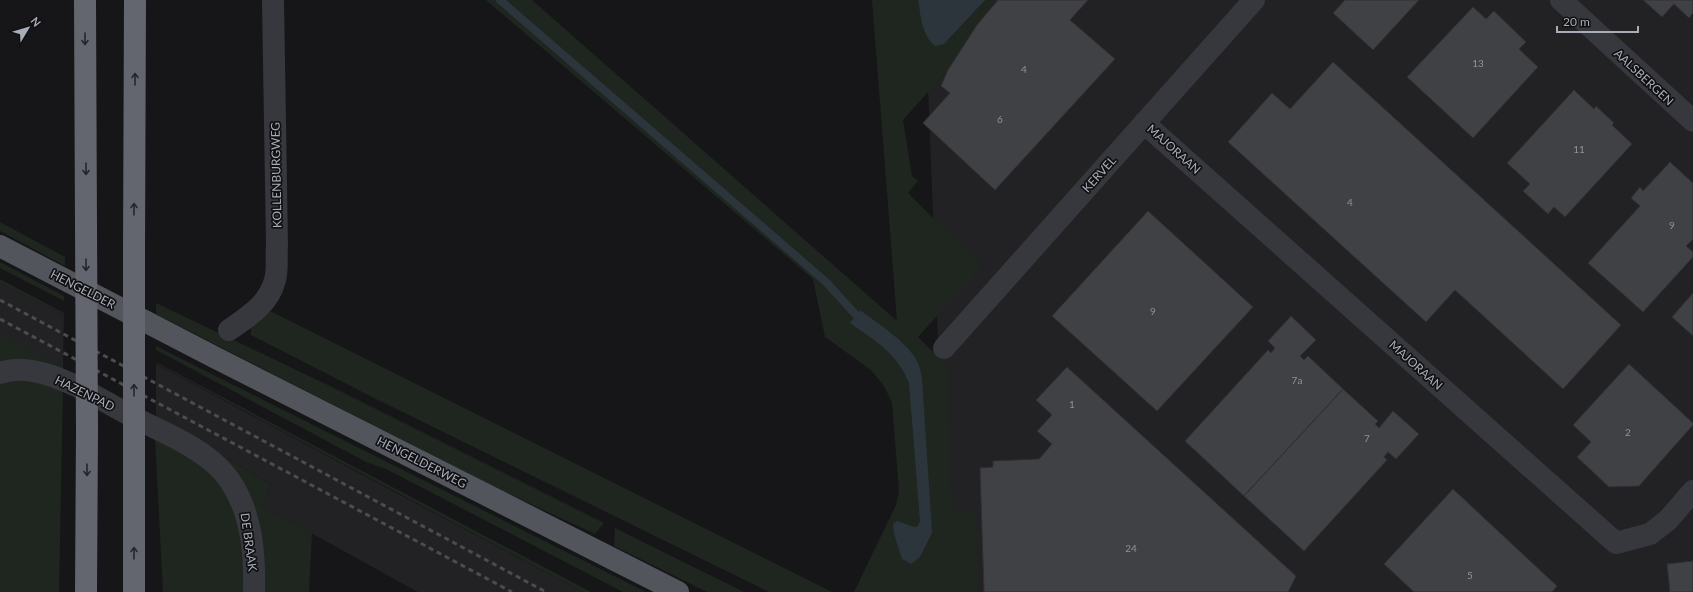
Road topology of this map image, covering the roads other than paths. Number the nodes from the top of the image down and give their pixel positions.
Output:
1 (85, 0) edge
2 (135, 0) edge
3 (273, 0) edge
4 (1254, 0) edge
5 (1561, 0) edge
6 (1693, 122) edge
7 (1144, 123) junction
8 (0, 246) edge
9 (229, 330) dead end
10 (166, 332) joint
11 (944, 348) dead end
12 (0, 373) edge
13 (165, 433) joint
14 (1693, 491) edge
15 (86, 592) edge
16 (134, 592) edge
17 (254, 592) edge
18 (678, 592) edge

1 -> 15 highway, bridge
16 -> 2 highway, bridge
3 - 9 street, KOLLENBURGWEG
4 - 7 street, KERVEL
5 - 6 street, AALSBERGEN
7 - 11 street, KERVEL
7 - 14 street, MAJORAAN
8 - 10 main road, HENGELDER
10 - 18 main road, HENGELDERWEG
12 - 13 street, HAZENPAD
13 - 17 street, DE BRAAK

